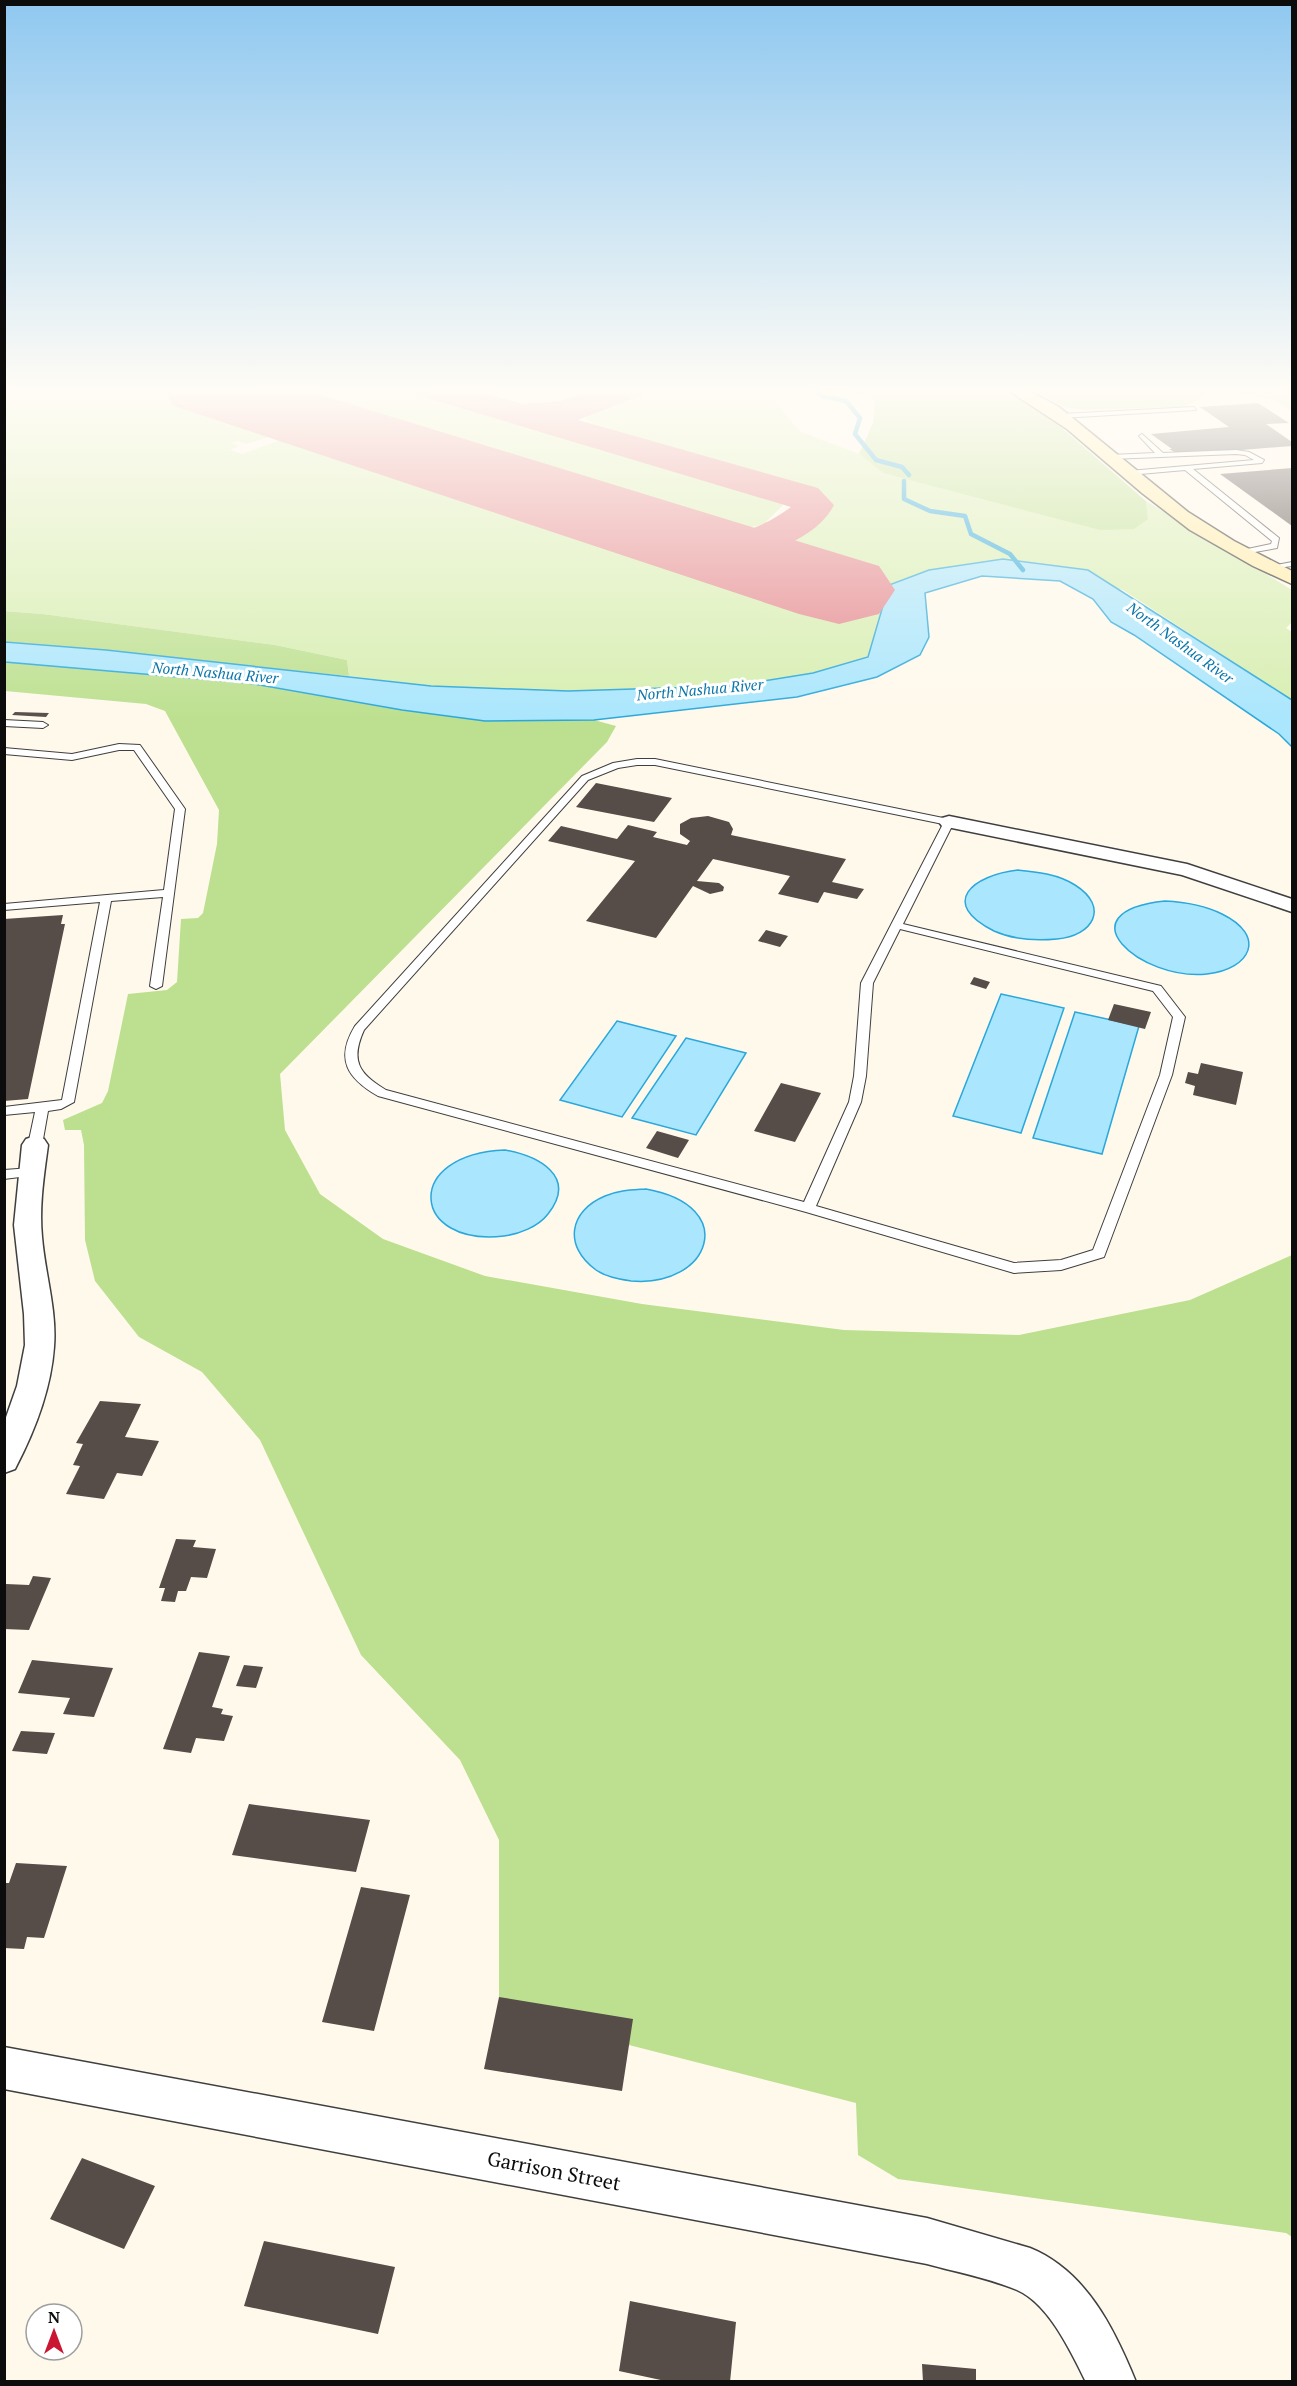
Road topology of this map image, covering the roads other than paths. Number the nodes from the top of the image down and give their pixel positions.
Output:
1 (1159, 498) edge
2 (1225, 498) edge
3 (1241, 553) junction
4 (1293, 564) edge
5 (1270, 567) junction
6 (1293, 578) edge
7 (4, 723) edge
8 (43, 725) dead end
9 (4, 751) edge
10 (949, 822) junction
11 (169, 893) junction
12 (106, 898) junction
13 (1293, 906) edge
14 (4, 907) edge
15 (895, 925) junction
16 (156, 986) dead end
17 (42, 1108) junction
18 (4, 1111) edge
19 (24, 1164) edge
20 (808, 1208) junction
21 (4, 1460) edge
22 (4, 2068) edge
23 (1112, 2382) edge

1 - 3 main road
2 - 3 lane
3 - 5 main road
4 - 5 lane
5 - 6 main road
7 - 8 lane
9 - 11 lane
10 - 13 street
10 - 15 lane
10 - 20 lane
11 - 12 lane
11 - 16 lane
12 - 14 lane
12 - 17 lane
15 - 20 lane
15 - 20 lane
17 - 18 lane
17 - 19 lane
19 - 21 street
22 - 23 street, Garrison Street

